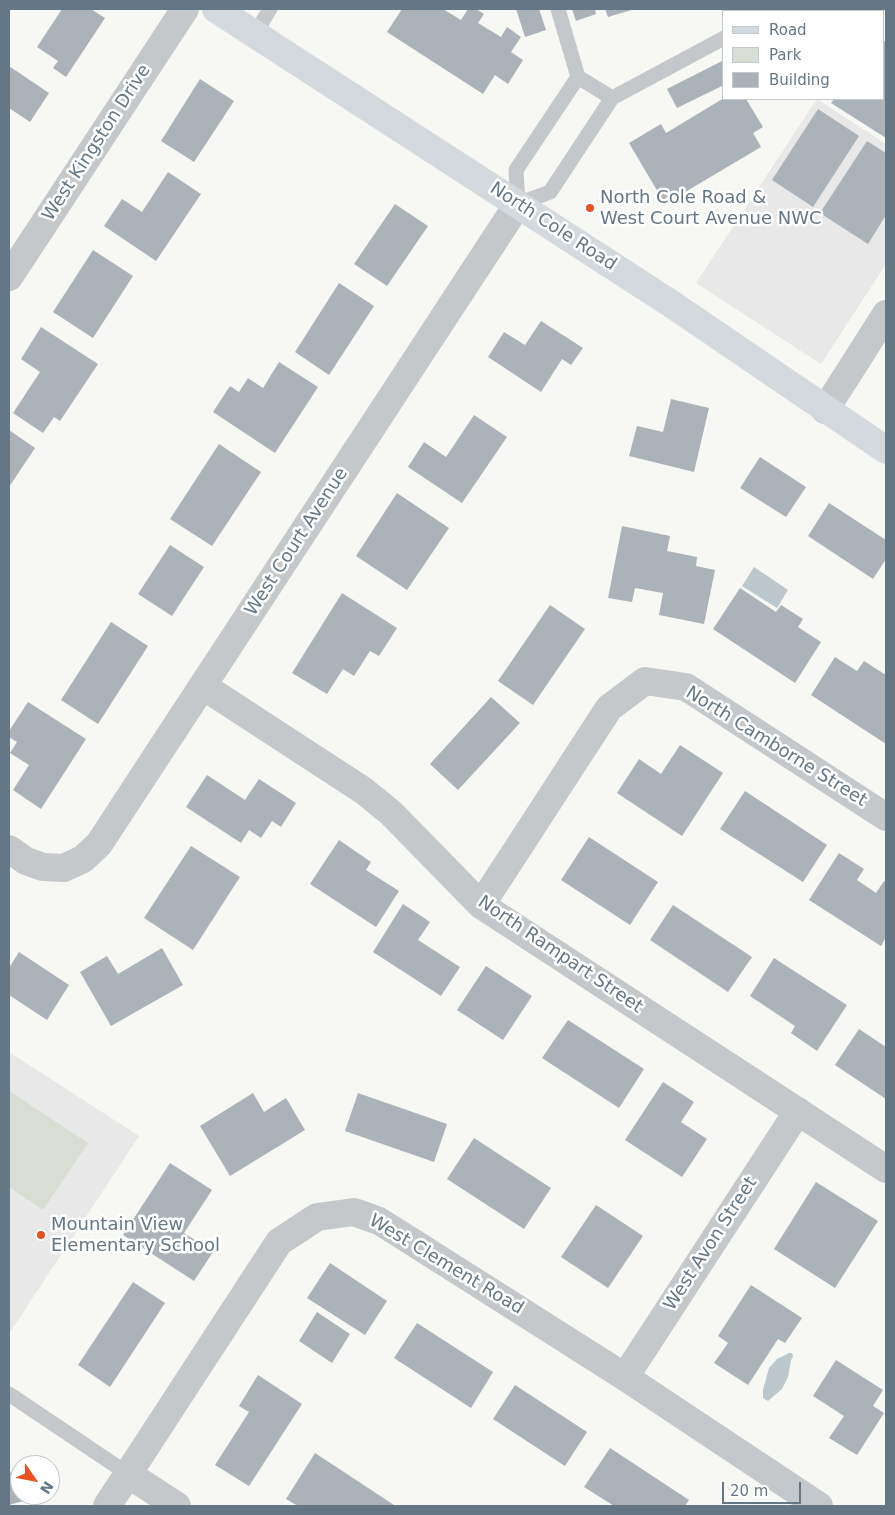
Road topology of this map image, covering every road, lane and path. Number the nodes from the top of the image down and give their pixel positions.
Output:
1 (185, 9) edge
2 (216, 9) edge
3 (270, 9) edge
4 (558, 9) edge
5 (255, 34) junction
6 (722, 39) edge
7 (578, 77) junction
8 (612, 98) junction
9 (518, 204) junction
10 (9, 277) edge
11 (886, 314) edge
12 (825, 410) junction
13 (886, 450) edge
14 (203, 686) junction
15 (886, 817) edge
16 (9, 849) edge
17 (481, 905) junction
18 (798, 1111) junction
19 (886, 1169) edge
20 (625, 1376) junction
21 (9, 1394) edge
22 (128, 1474) junction
23 (107, 1506) edge
24 (177, 1506) edge
25 (820, 1506) edge

1 - 10 street, West Kingston Drive
2 - 5 main road, North Cole Road
3 - 5 lane
4 - 7 lane
5 - 9 main road, North Cole Road
6 - 8 lane
7 - 8 lane
7 - 9 lane
8 - 9 lane
9 - 12 main road, North Cole Road
9 - 14 street, West Court Avenue
11 - 12 street
12 - 13 main road, North Cole Road
14 - 16 street, West Court Avenue
14 - 17 street, North Rampart Street
15 - 17 street, North Camborne Street
17 - 18 street, North Rampart Street
18 - 19 street, North Rampart Street
18 - 20 street, West Avon Street
20 - 22 street, West Clement Road
20 - 25 street, West Clement Road
21 - 22 lane
22 - 23 street, West Clement Road
22 - 24 street

